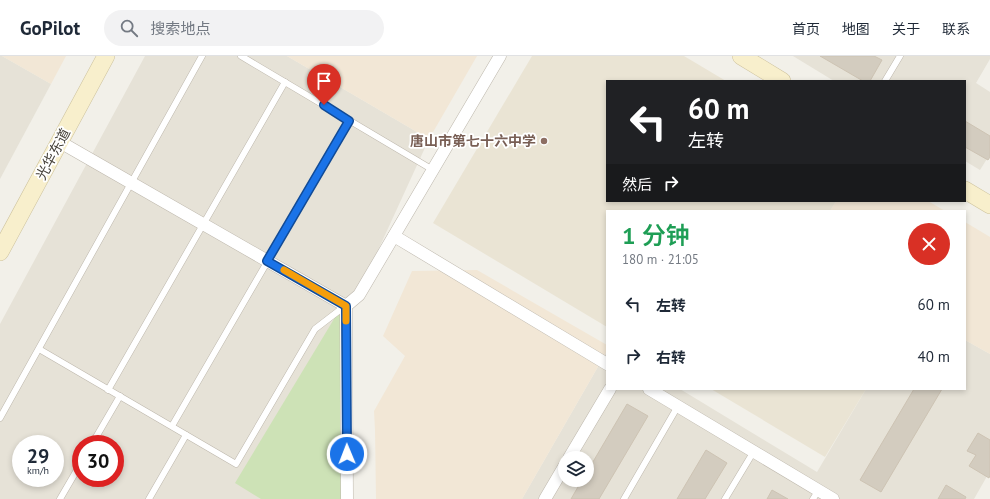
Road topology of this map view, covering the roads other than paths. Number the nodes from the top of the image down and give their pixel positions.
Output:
1 (106, 56) edge
2 (202, 56) edge
3 (242, 56) edge
4 (500, 56) edge
5 (740, 56) edge
6 (900, 56) edge
7 (780, 80) edge
8 (886, 80) edge
9 (285, 82) junction
10 (349, 121) junction
11 (60, 142) junction
12 (433, 170) junction
13 (131, 183) junction
14 (966, 191) edge
15 (990, 205) edge
16 (204, 225) junction
17 (394, 236) junction
18 (0, 252) edge
19 (267, 261) junction
20 (346, 306) junction
21 (39, 349) junction
22 (606, 363) edge
23 (108, 390) junction
24 (609, 390) edge
25 (651, 390) edge
26 (120, 396) junction
27 (678, 406) junction
28 (0, 418) edge
29 (172, 426) junction
30 (97, 435) edge
31 (186, 435) junction
32 (573, 451) edge
33 (754, 451) junction
34 (558, 477) edge
35 (72, 478) edge
36 (816, 495) edge
37 (60, 499) edge
38 (149, 499) edge
39 (347, 499) edge
40 (545, 499) edge
41 (624, 499) edge
42 (725, 499) edge
43 (833, 499) edge

1 - 11 main road, 光华东道
2 - 13 lane
3 - 9 lane
4 - 12 street
5 - 7 main road
6 - 8 lane
9 - 10 lane
9 - 16 lane
10 - 12 lane
10 - 19 lane
11 - 13 street
11 - 18 main road, 光华东道
12 - 17 street
13 - 16 street
13 - 21 lane
14 - 15 main road
16 - 19 street
16 - 23 lane
17 - 20 street
17 - 22 street
19 - 20 street
19 - 29 lane
20 - 31 lane
20 - 39 street
21 - 23 lane
21 - 28 lane
23 - 26 lane
24 - 32 street
25 - 27 street
26 - 29 lane
26 - 30 lane
27 - 33 street
27 - 41 lane
29 - 31 lane
31 - 38 lane
33 - 36 street
33 - 42 lane
34 - 40 street
35 - 37 lane
36 - 43 street

